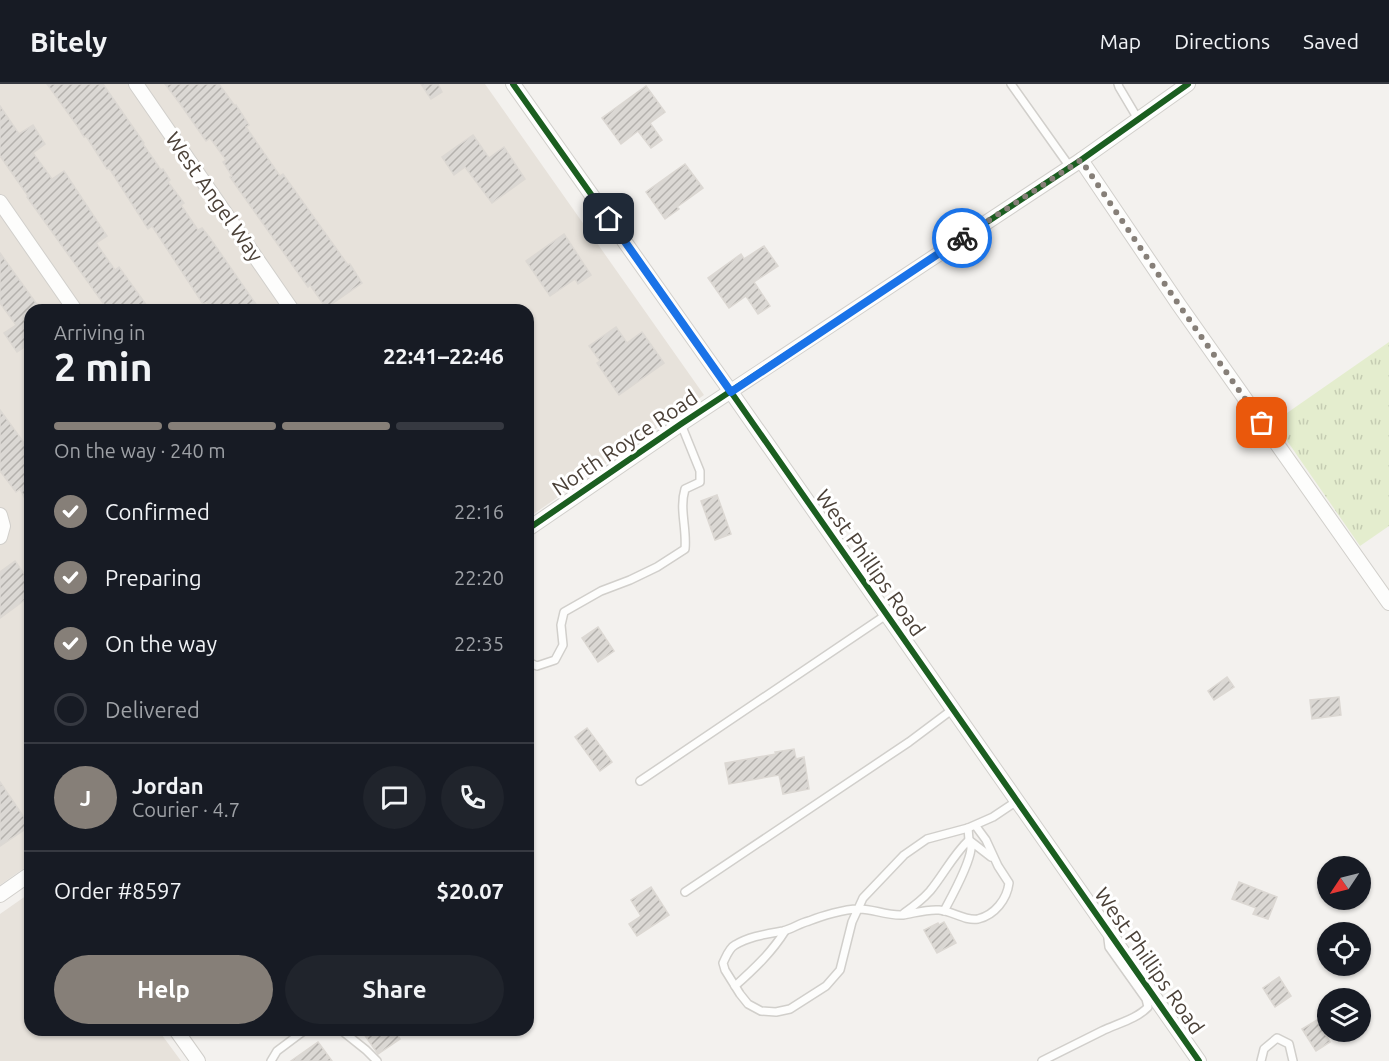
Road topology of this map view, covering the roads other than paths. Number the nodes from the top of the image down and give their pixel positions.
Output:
1 (136, 84) edge
2 (513, 84) edge
3 (1011, 84) edge
4 (1118, 84) edge
5 (1188, 84) edge
6 (1138, 119) junction
7 (1075, 163) junction
8 (0, 202) edge
9 (71, 304) edge
10 (288, 304) edge
11 (731, 392) junction
12 (681, 424) junction
13 (534, 525) edge
14 (1389, 603) edge
15 (886, 615) junction
16 (534, 665) edge
17 (953, 709) junction
18 (640, 781) dead end
19 (1017, 801) junction
20 (971, 826) junction
21 (969, 840) junction
22 (995, 860) junction
23 (24, 878) edge
24 (685, 891) dead end
25 (0, 896) edge
26 (858, 908) junction
27 (944, 911) junction
28 (902, 915) junction
29 (785, 931) junction
30 (1110, 933) junction
31 (735, 986) junction
32 (180, 1036) edge
33 (297, 1036) edge
34 (349, 1036) edge
35 (198, 1061) edge
36 (270, 1061) edge
37 (376, 1061) edge
38 (1042, 1061) edge
39 (1199, 1061) edge
40 (1261, 1061) edge
41 (1293, 1061) edge

1 - 10 street, West Angel Way
2 - 11 street, West Phillips Road
3 - 7 lane
4 - 6 lane
5 - 6 street, North Royce Road
6 - 7 street, North Royce Road
7 - 11 street, North Royce Road
7 - 14 street
8 - 9 street
11 - 12 street, North Royce Road
11 - 15 street, West Phillips Road
12 - 13 street, North Royce Road
12 - 16 lane
15 - 17 street, West Phillips Road
15 - 18 lane
17 - 19 street, West Phillips Road
17 - 24 lane
19 - 20 lane
19 - 30 street, West Phillips Road
20 - 21 lane
20 - 22 lane
20 - 26 lane
21 - 22 lane
21 - 27 lane
21 - 28 lane
22 - 27 lane
23 - 25 street
26 - 28 lane
26 - 29 lane
26 - 31 lane
27 - 28 lane
29 - 31 lane
29 - 31 lane
30 - 38 lane
30 - 39 street, West Phillips Road
32 - 35 street
33 - 36 lane
34 - 37 lane
40 - 41 lane

